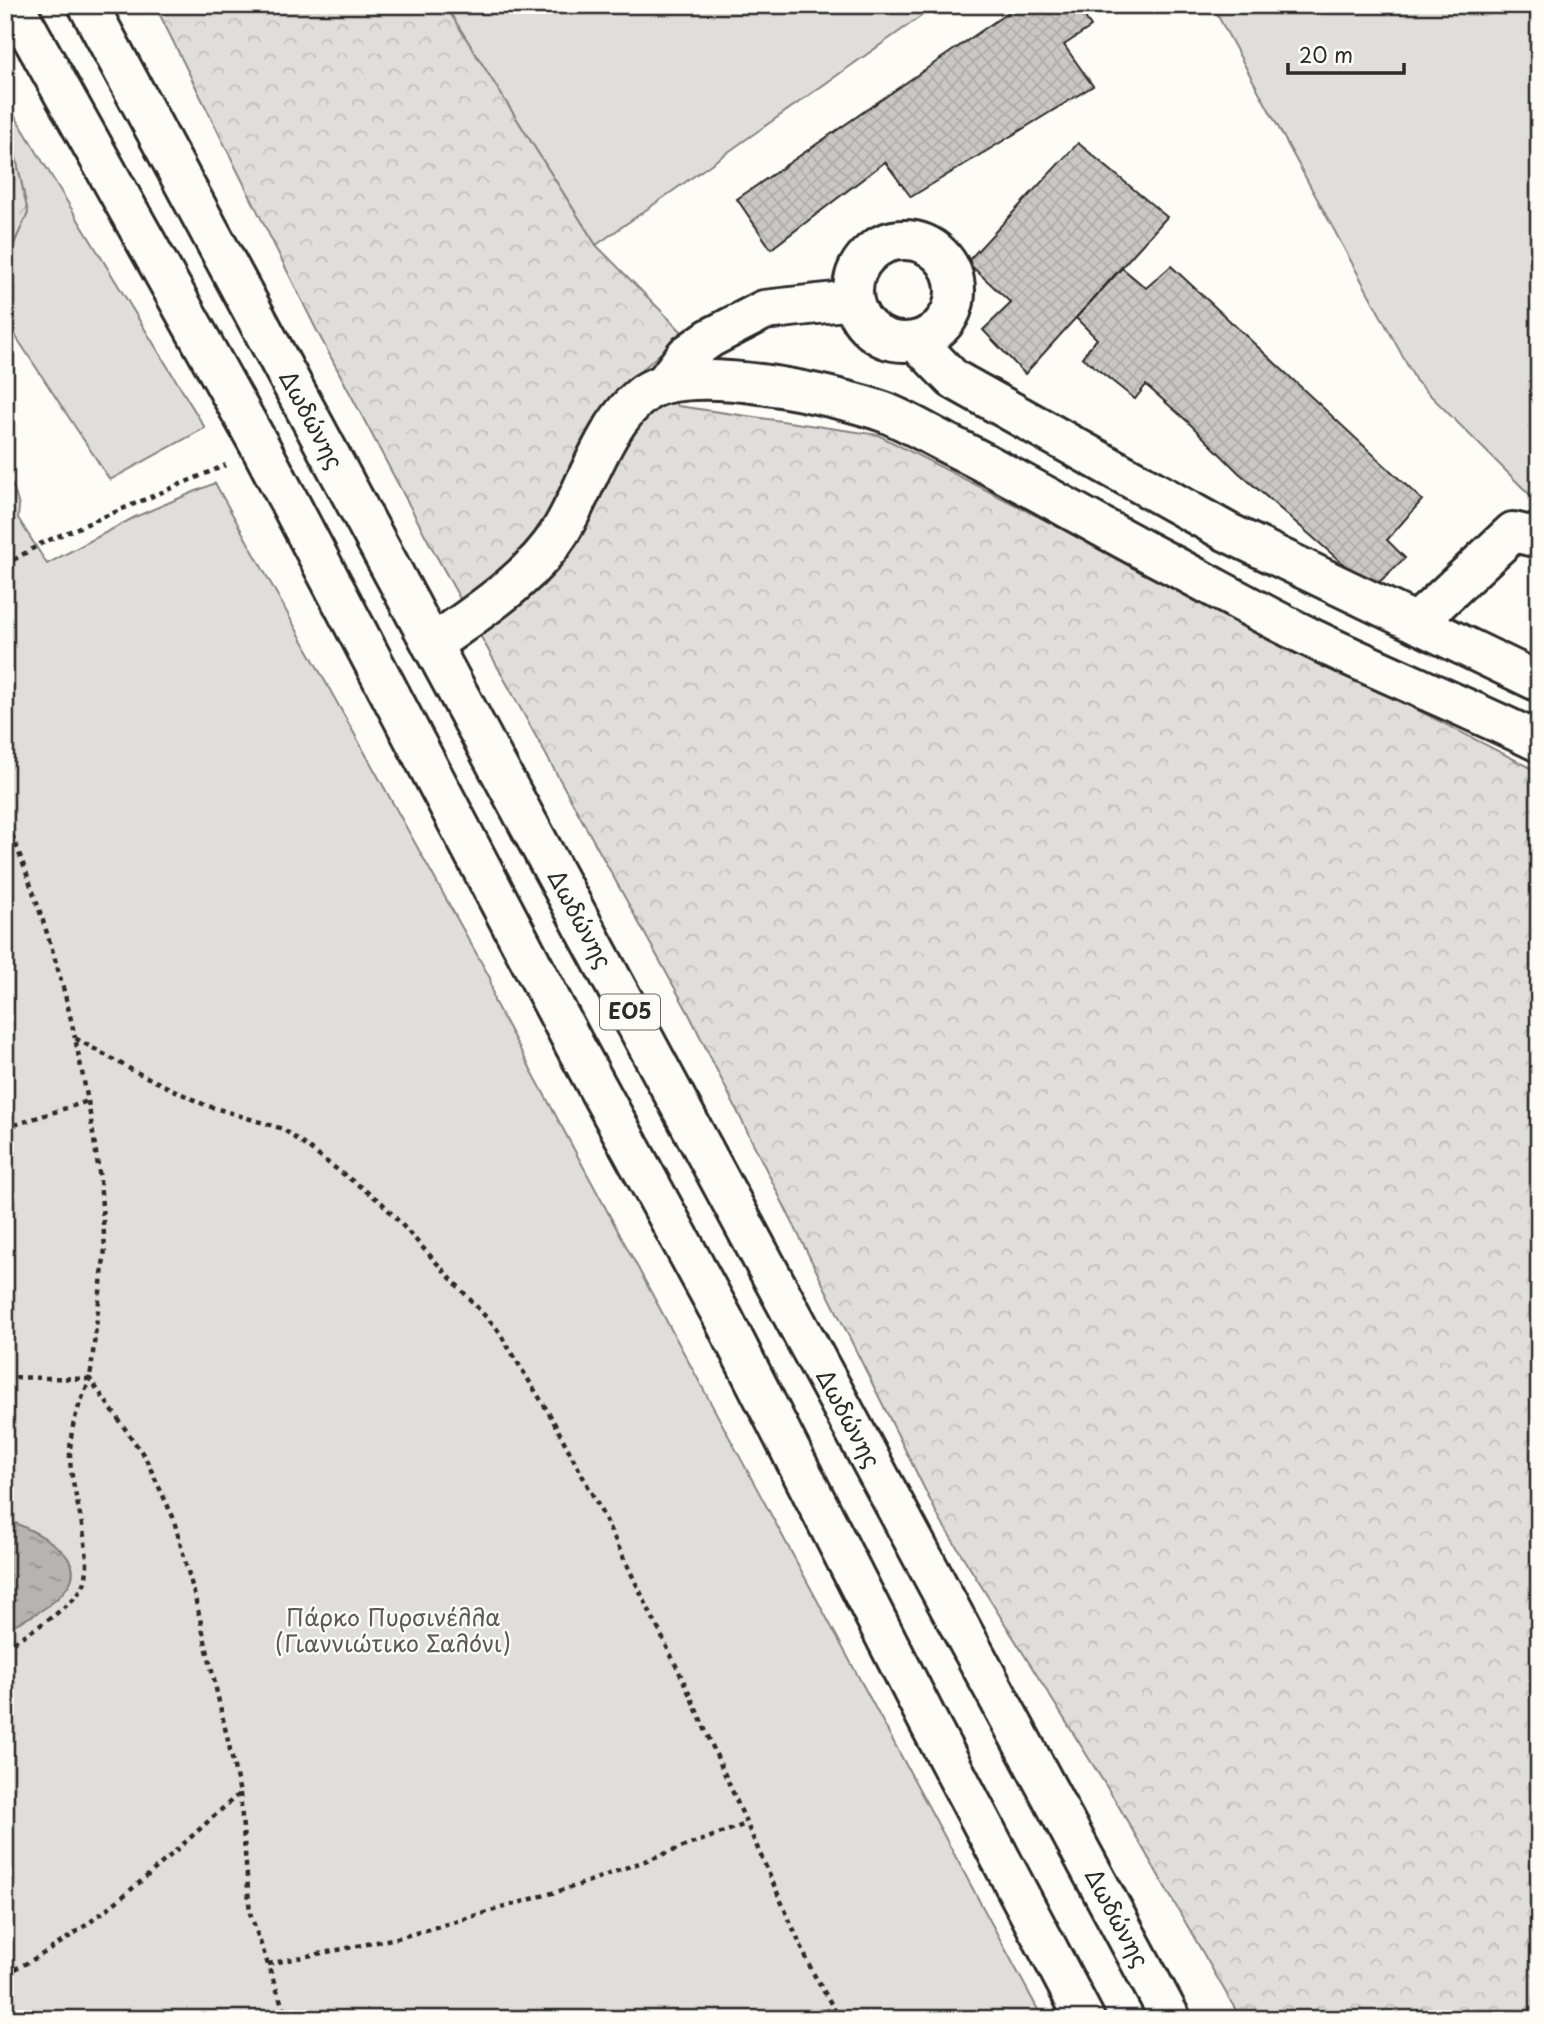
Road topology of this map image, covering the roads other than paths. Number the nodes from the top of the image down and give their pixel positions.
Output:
1 (14, 5) edge
2 (88, 5) edge
3 (853, 300) junction
4 (916, 341) junction
5 (665, 383) junction
6 (1539, 538) edge
7 (1416, 623) junction
8 (432, 645) junction
9 (1539, 682) edge
10 (1539, 742) edge
11 (1085, 2019) edge
12 (1171, 2019) edge

1 - 11 main road, ΕΟ5
2 - 8 main road, Δωδώνης / ΕΟ5
3 - 4 main road
3 - 4 main road
3 - 5 main road
4 - 7 main road
5 - 8 main road
5 - 10 main road
6 - 7 main road
7 - 9 main road
8 - 12 main road, Δωδώνης / ΕΟ5

